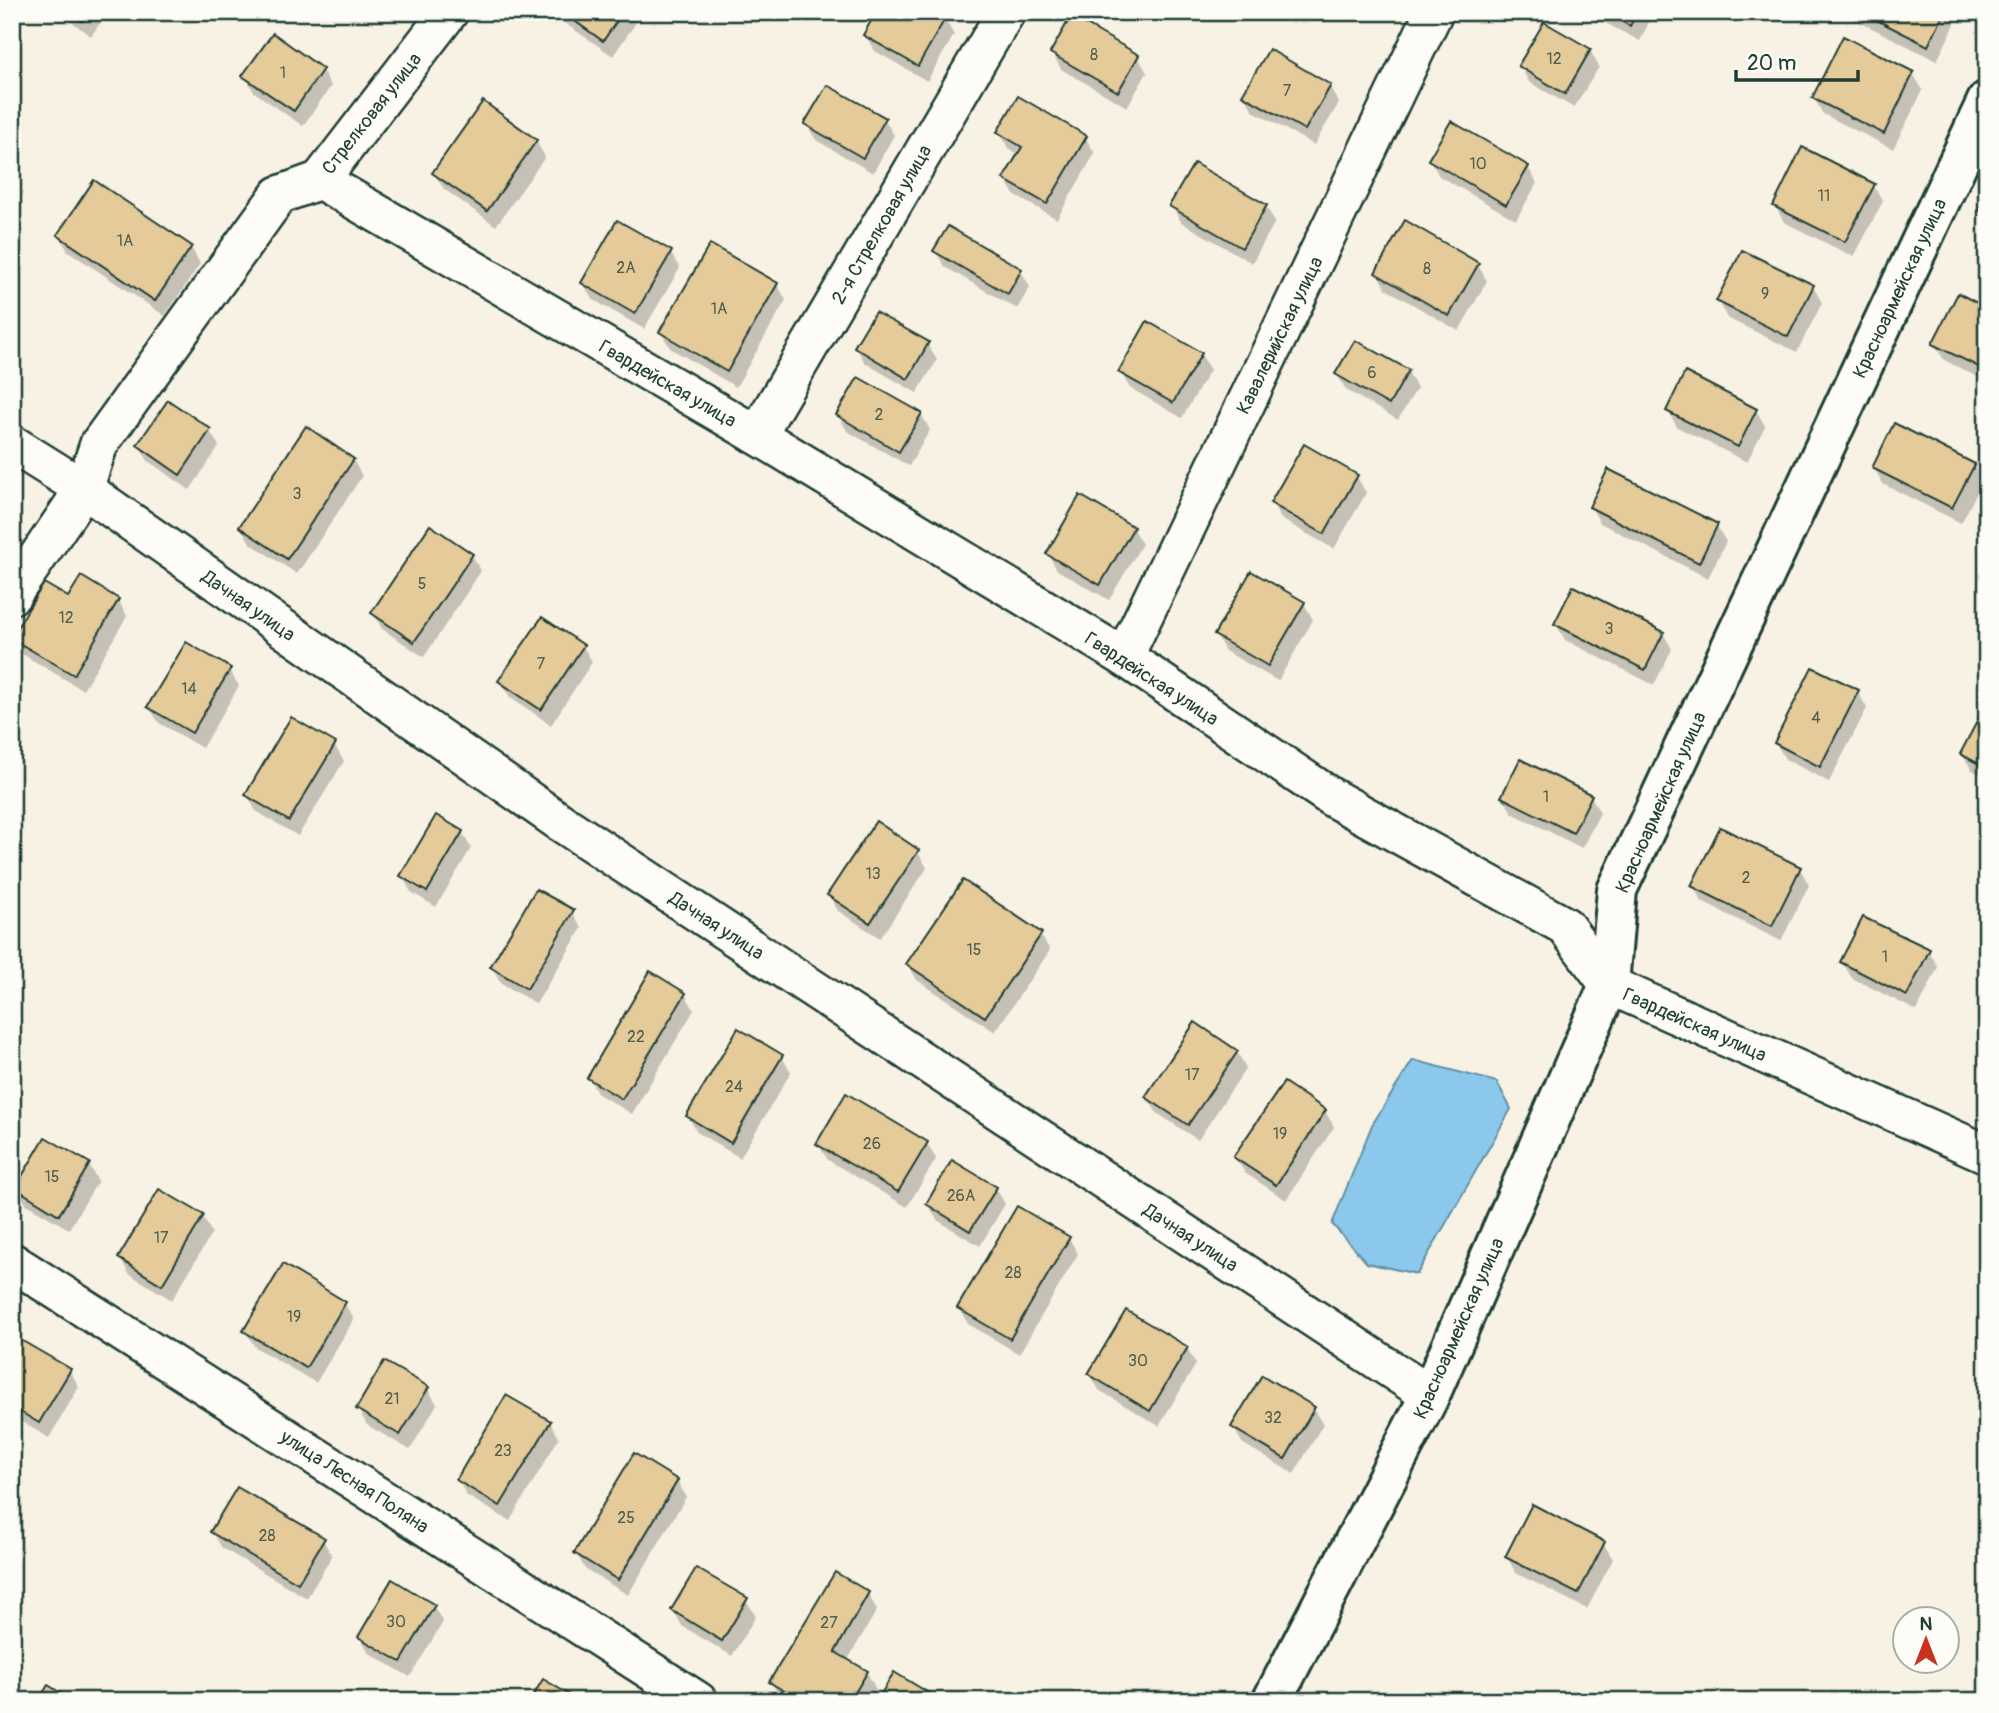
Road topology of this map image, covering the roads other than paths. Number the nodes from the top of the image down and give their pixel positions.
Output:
1 (449, 12) edge
2 (1006, 12) edge
3 (1434, 12) edge
4 (1987, 101) edge
5 (320, 180) junction
6 (757, 435) junction
7 (12, 444) edge
8 (84, 489) junction
9 (12, 595) edge
10 (1124, 657) junction
11 (1609, 985) junction
12 (1987, 1154) edge
13 (12, 1262) edge
14 (1430, 1395) junction
15 (698, 1701) edge
16 (1272, 1701) edge

1 - 5 street, Стрелковая улица
2 - 6 street, 2-я Стрелковая улица
3 - 10 street, Кавалерийская улица
4 - 11 street, Красноармейская улица
5 - 6 street, Гвардейская улица
5 - 8 street
6 - 10 street, Гвардейская улица
7 - 8 street, Дачная улица
8 - 9 street
8 - 14 street, Дачная улица
10 - 11 street, Гвардейская улица
11 - 12 street, Гвардейская улица
11 - 14 street, Красноармейская улица
13 - 15 street, улица Лесная Поляна
14 - 16 street, Красноармейская улица

